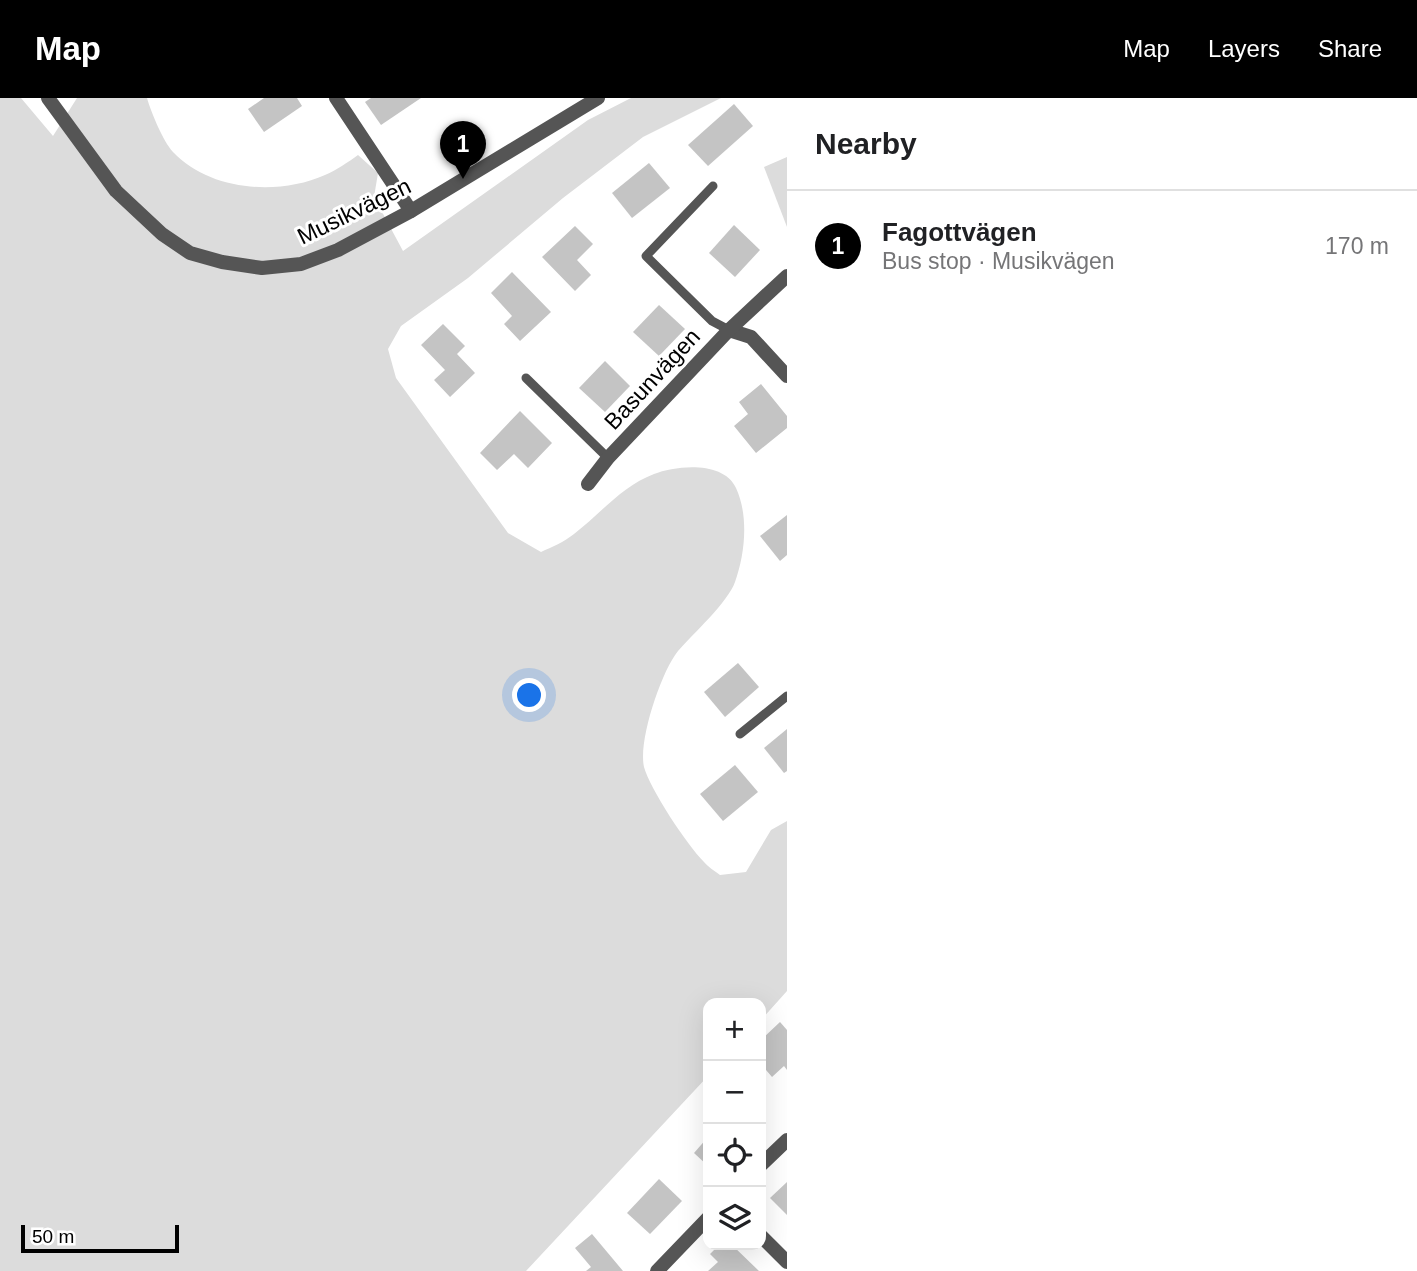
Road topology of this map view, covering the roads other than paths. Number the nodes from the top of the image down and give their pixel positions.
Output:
1 (48, 98) edge
2 (337, 98) edge
3 (592, 99) edge
4 (713, 186) dead end
5 (411, 211) junction
6 (787, 276) edge
7 (729, 330) junction
8 (787, 376) edge
9 (526, 378) dead end
10 (608, 458) junction
11 (588, 484) dead end
12 (787, 696) edge
13 (740, 734) dead end
14 (787, 1140) edge
15 (766, 1160) edge
16 (703, 1222) edge
17 (766, 1241) edge
18 (787, 1262) edge
19 (657, 1271) edge

1 - 5 street, Musikvägen
2 - 5 street
3 - 5 street, Musikvägen
4 - 7 lane, Basunvägen
6 - 7 street, Basunvägen
7 - 8 street
7 - 10 street, Basunvägen
9 - 10 lane, Basunvägen
10 - 11 street, Basunvägen
12 - 13 lane
14 - 15 street
16 - 19 street
17 - 18 street

